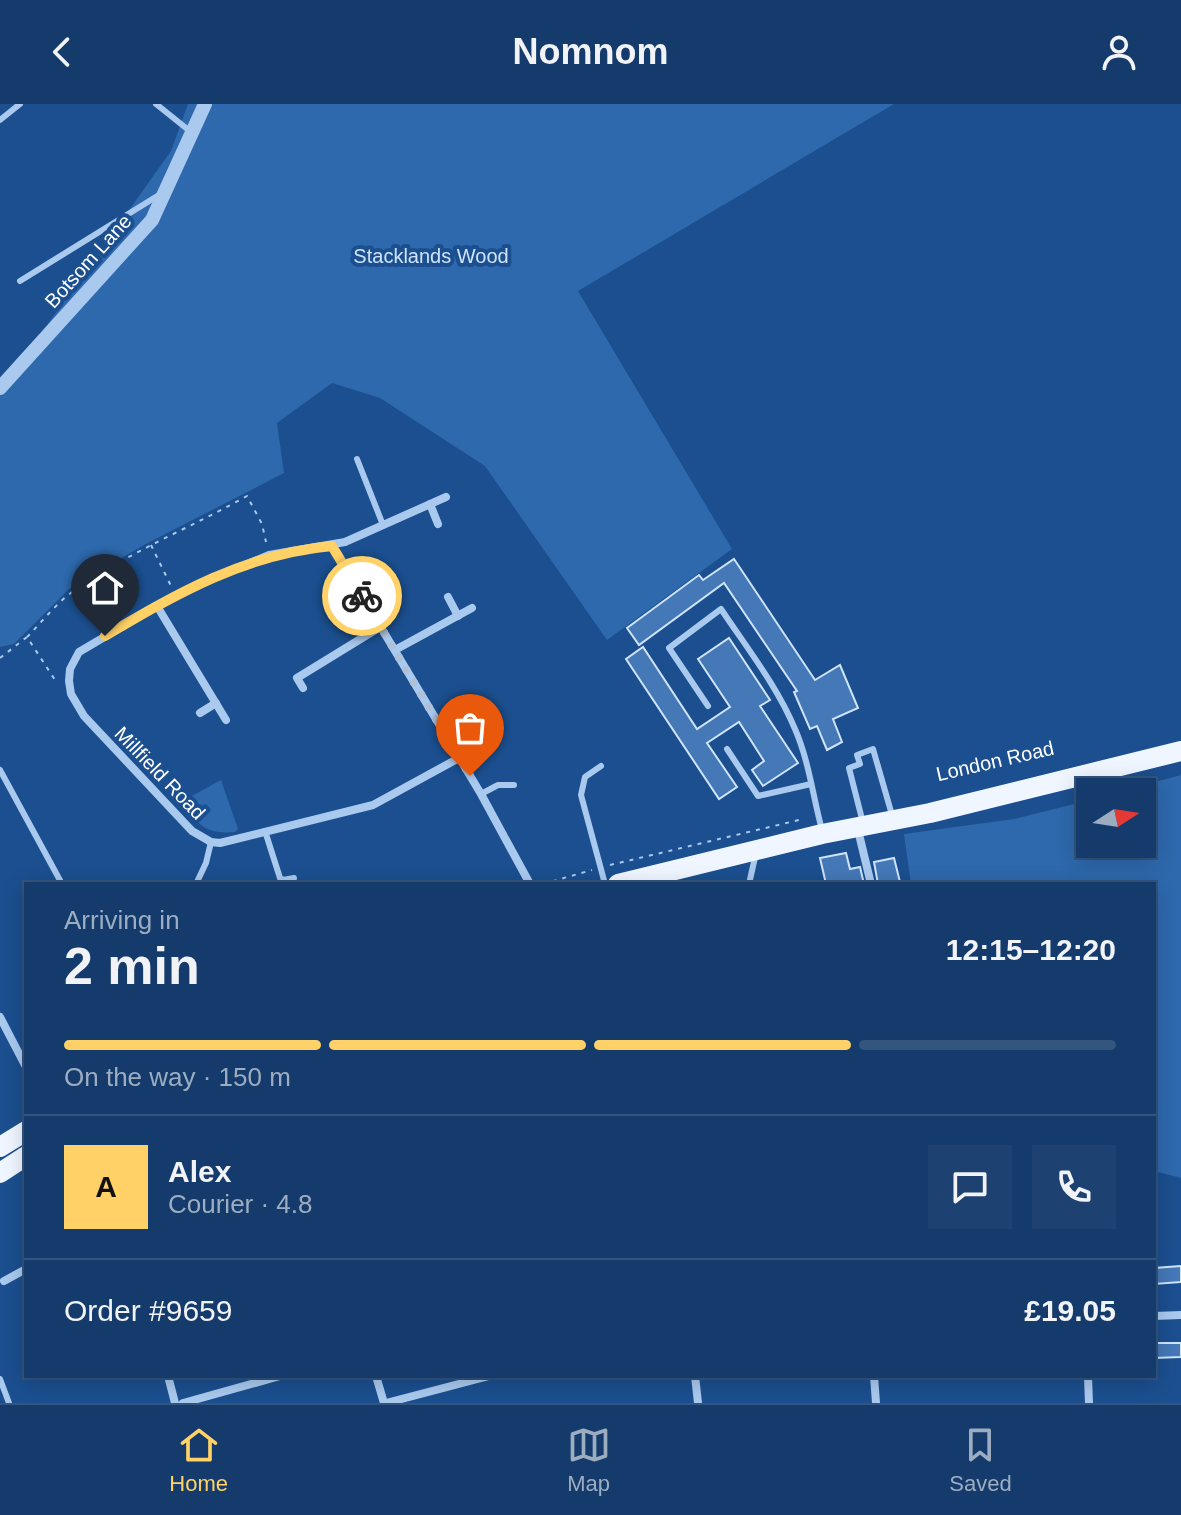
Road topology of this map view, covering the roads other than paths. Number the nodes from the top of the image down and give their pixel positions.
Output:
1 (20, 104) edge
2 (156, 104) edge
3 (205, 104) edge
4 (0, 120) edge
5 (192, 133) junction
6 (165, 191) junction
7 (20, 281) dead end
8 (0, 388) edge
9 (357, 459) dead end
10 (446, 497) dead end
11 (430, 504) junction
12 (438, 524) dead end
13 (383, 525) junction
14 (332, 546) junction
15 (448, 597) dead end
16 (157, 606) junction
17 (472, 608) dead end
18 (458, 616) junction
19 (380, 627) junction
20 (395, 650) junction
21 (303, 688) dead end
22 (216, 703) junction
23 (708, 706) dead end
24 (200, 713) dead end
25 (226, 720) dead end
26 (1181, 740) edge
27 (727, 749) dead end
28 (1181, 751) edge
29 (459, 758) junction
30 (601, 766) dead end
31 (0, 770) edge
32 (811, 784) junction
33 (514, 785) dead end
34 (481, 794) junction
35 (892, 816) junction
36 (860, 824) junction
37 (265, 831) junction
38 (822, 834) junction
39 (211, 842) junction
40 (757, 850) junction
41 (294, 878) dead end
42 (671, 878) edge
43 (61, 882) edge
44 (197, 882) edge
45 (529, 882) edge
46 (604, 882) edge
47 (636, 882) edge
48 (749, 882) edge
49 (871, 882) edge
50 (0, 1017) edge
51 (24, 1063) edge
52 (24, 1132) edge
53 (0, 1147) edge
54 (24, 1157) edge
55 (0, 1173) edge
56 (24, 1270) edge
57 (4, 1281) dead end
58 (1181, 1315) edge
59 (1156, 1316) edge
60 (169, 1378) edge
61 (273, 1378) edge
62 (377, 1378) edge
63 (481, 1378) edge
64 (695, 1378) edge
65 (874, 1378) edge
66 (1088, 1378) edge
67 (0, 1379) edge
68 (9, 1403) edge
69 (175, 1403) edge
70 (183, 1403) edge
71 (385, 1403) edge
72 (698, 1403) edge
73 (876, 1403) edge
74 (1089, 1403) edge

1 - 4 lane
2 - 5 lane
3 - 5 street, Botsom Lane
5 - 6 street, Botsom Lane
6 - 7 lane
6 - 8 street, Botsom Lane
9 - 13 lane
10 - 11 street
11 - 12 street
11 - 13 street
13 - 14 street
14 - 16 street
14 - 19 street
15 - 18 street
16 - 22 street
16 - 39 street, Millfield Road
17 - 18 street
18 - 20 street
19 - 20 street
19 - 21 street
20 - 29 street
22 - 24 street
22 - 25 street
23 - 32 lane
26 - 35 main road, London Road
27 - 32 lane
28 - 35 main road, London Road
29 - 34 street
29 - 37 street, Millfield Road
30 - 46 lane
31 - 43 lane
32 - 38 lane
33 - 34 lane
34 - 45 street
35 - 36 main road, London Road
35 - 36 lane
36 - 38 main road, London Road
36 - 49 street
37 - 39 street, Millfield Road
37 - 41 lane
38 - 40 main road, London Road
39 - 44 lane
40 - 42 main road, London Road
40 - 48 lane
42 - 47 main road, London Road
50 - 51 street
52 - 53 main road
54 - 55 main road
56 - 57 street
58 - 59 street
60 - 69 street
61 - 70 street
62 - 71 street
63 - 71 street
64 - 72 street
65 - 73 street
66 - 74 street
67 - 68 lane

